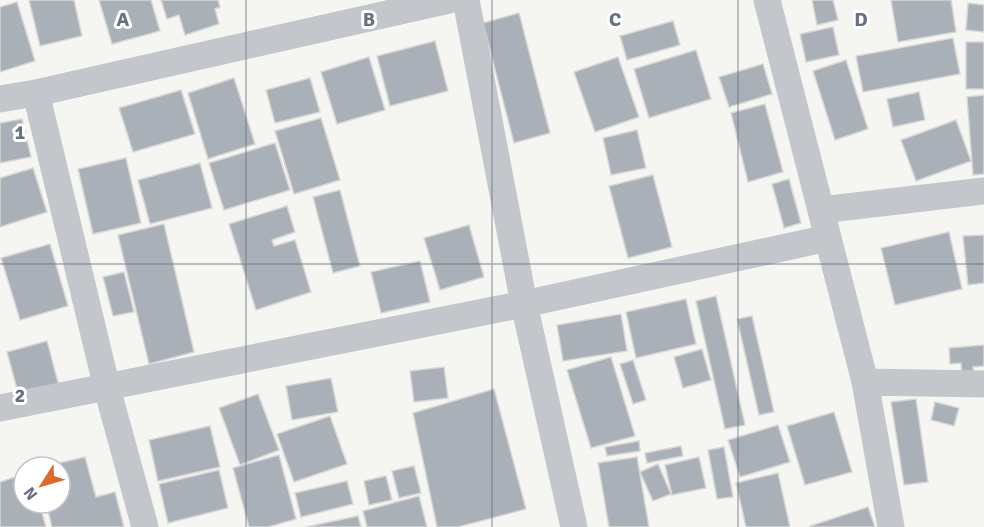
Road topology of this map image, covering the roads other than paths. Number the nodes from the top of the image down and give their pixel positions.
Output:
1 (449, 0) edge
2 (466, 0) edge
3 (767, 0) edge
4 (36, 93) junction
5 (0, 99) edge
6 (984, 191) edge
7 (821, 210) junction
8 (828, 238) junction
9 (524, 304) junction
10 (864, 382) junction
11 (984, 384) edge
12 (107, 388) junction
13 (0, 408) edge
14 (145, 527) edge
15 (574, 527) edge
16 (891, 527) edge

1 - 4 street
2 - 9 street
3 - 7 street
4 - 5 street
4 - 12 street
6 - 7 street
7 - 8 street
8 - 9 street
8 - 10 street
9 - 12 street
9 - 15 street
10 - 11 street
10 - 16 street
12 - 13 street
12 - 14 street

